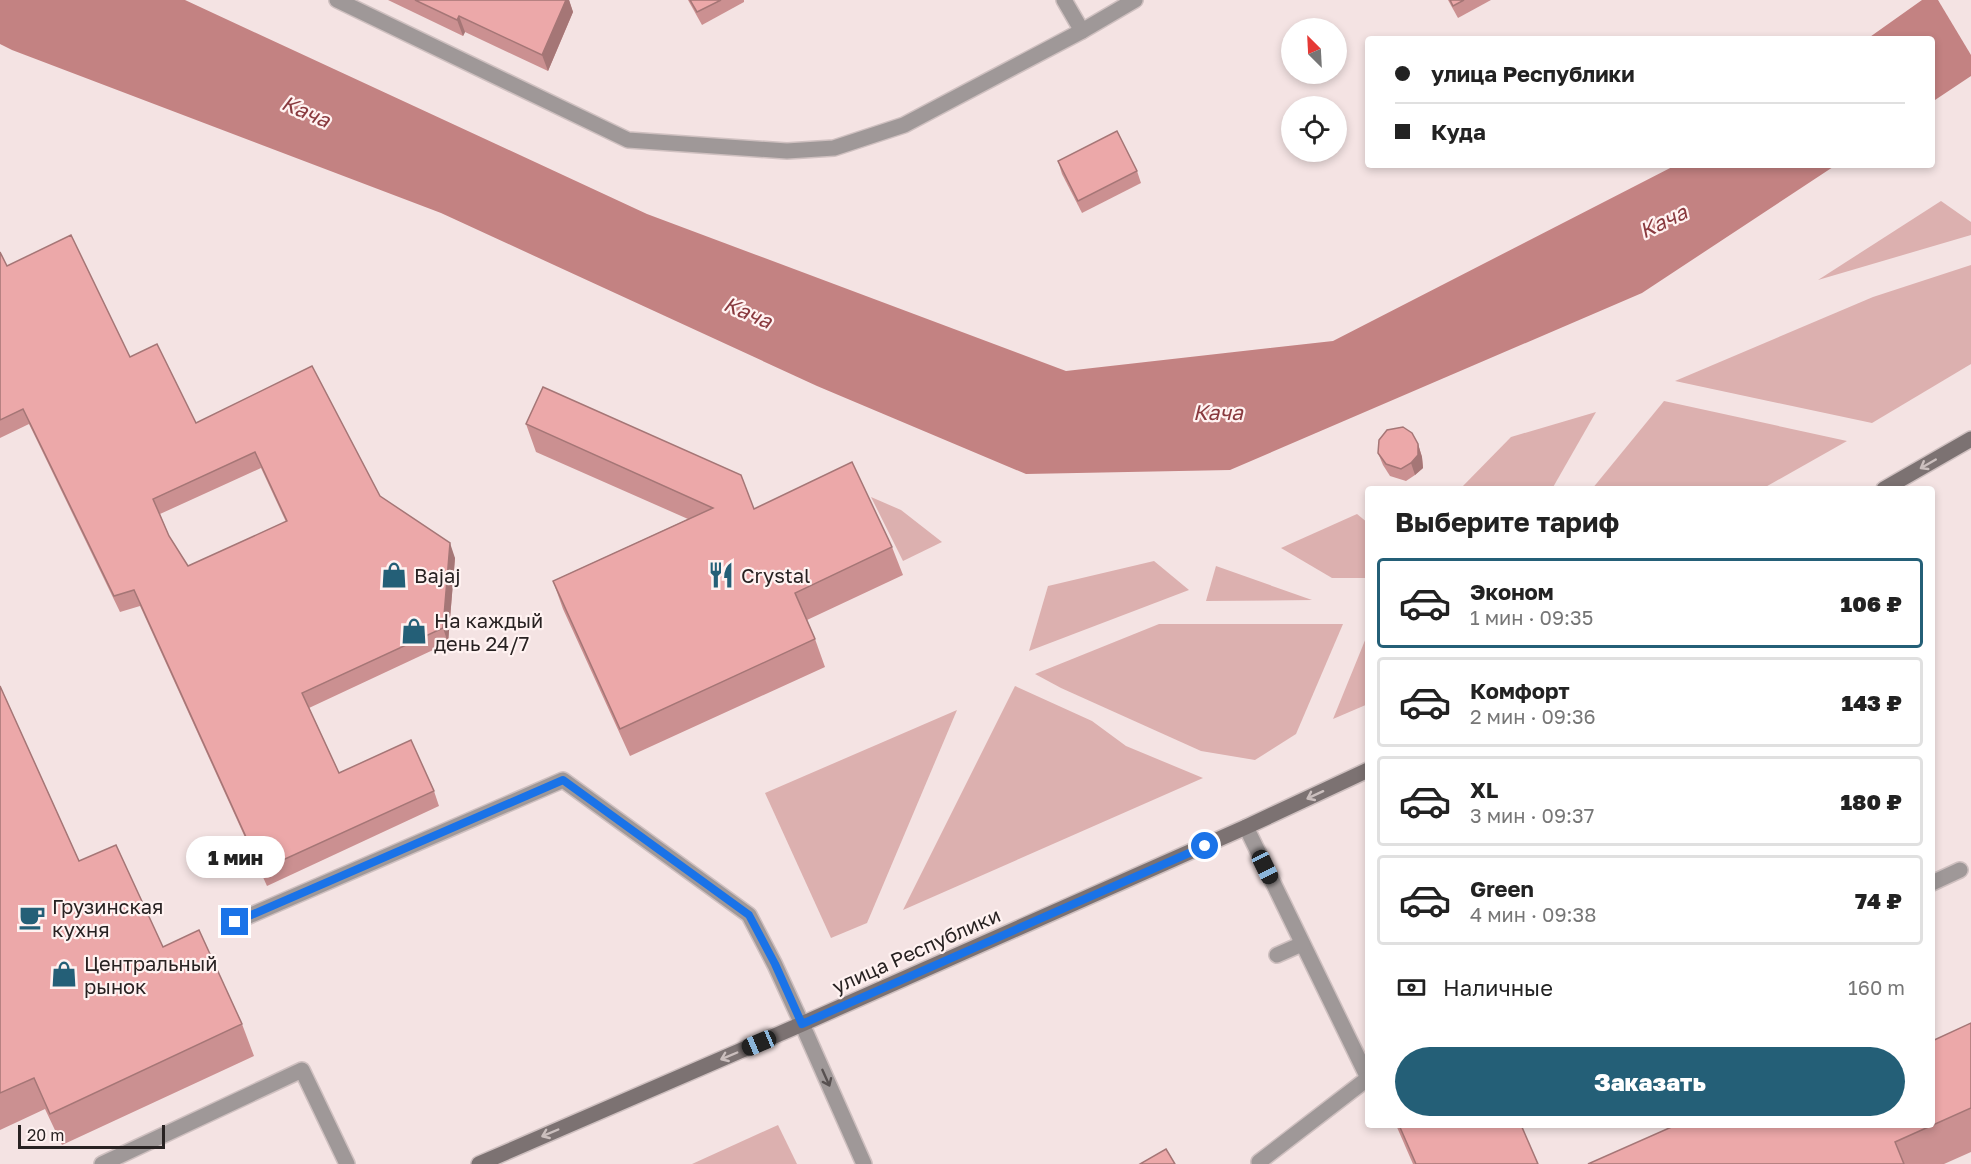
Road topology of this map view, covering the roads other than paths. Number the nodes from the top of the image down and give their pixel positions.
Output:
1 (338, 0) edge
2 (1064, 0) edge
3 (1135, 0) edge
4 (1082, 31) junction
5 (1971, 439) edge
6 (1889, 486) edge
7 (1365, 771) edge
8 (1246, 827) junction
9 (1960, 870) dead end
10 (1935, 882) edge
11 (235, 922) dead end
12 (1302, 944) junction
13 (1277, 955) dead end
14 (802, 1024) junction
15 (1365, 1073) edge
16 (1365, 1081) edge
17 (102, 1164) edge
18 (347, 1164) edge
19 (479, 1164) edge
20 (864, 1164) edge
21 (1260, 1164) edge

1 - 4 street
2 - 4 street
3 - 4 street
5 -> 6 street
7 -> 8 street, улица Республики
8 - 12 street
8 - 14 street, улица Республики
9 - 10 street
11 - 14 street
12 - 13 street
12 - 15 street
14 -> 19 street, улица Республики
14 -> 20 street
16 - 21 street
17 - 18 street

